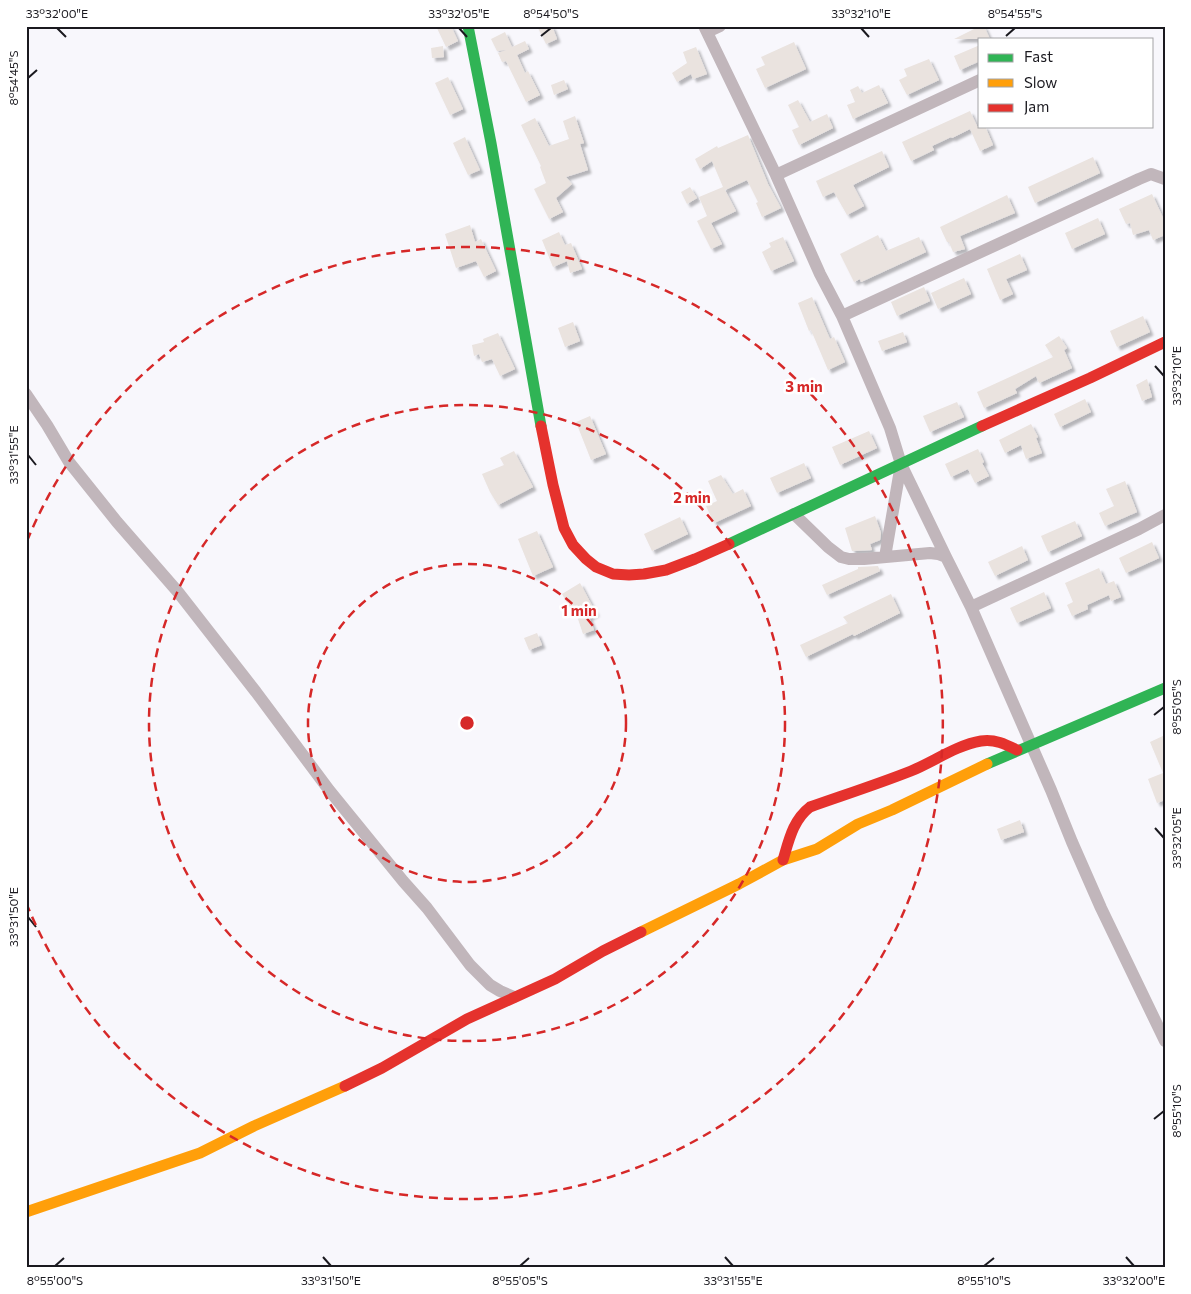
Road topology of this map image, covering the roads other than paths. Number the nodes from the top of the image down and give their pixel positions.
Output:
1 (468, 26) edge
2 (720, 26) edge
3 (706, 29) edge
4 (978, 81) edge
5 (776, 175) junction
6 (1165, 179) edge
7 (842, 316) junction
8 (1165, 342) edge
9 (26, 394) edge
10 (901, 464) junction
11 (794, 514) junction
12 (1165, 514) edge
13 (885, 556) junction
14 (946, 557) junction
15 (971, 607) junction
16 (1165, 688) edge
17 (1031, 744) junction
18 (1017, 750) junction
19 (783, 860) junction
20 (514, 997) junction
21 (1165, 1041) edge
22 (26, 1212) edge

1 - 11 street
2 - 3 street
3 - 5 street
4 - 5 street
5 - 7 street
6 - 7 street
7 - 10 street
8 - 10 street
9 - 20 street
10 - 11 street
10 - 13 street
10 - 14 street
11 - 13 street
12 - 15 street
13 - 14 street
14 - 15 street
15 - 17 street
16 - 17 street
17 - 18 street
17 - 21 street
18 - 19 street
18 - 19 street
19 - 20 street
20 - 22 street

